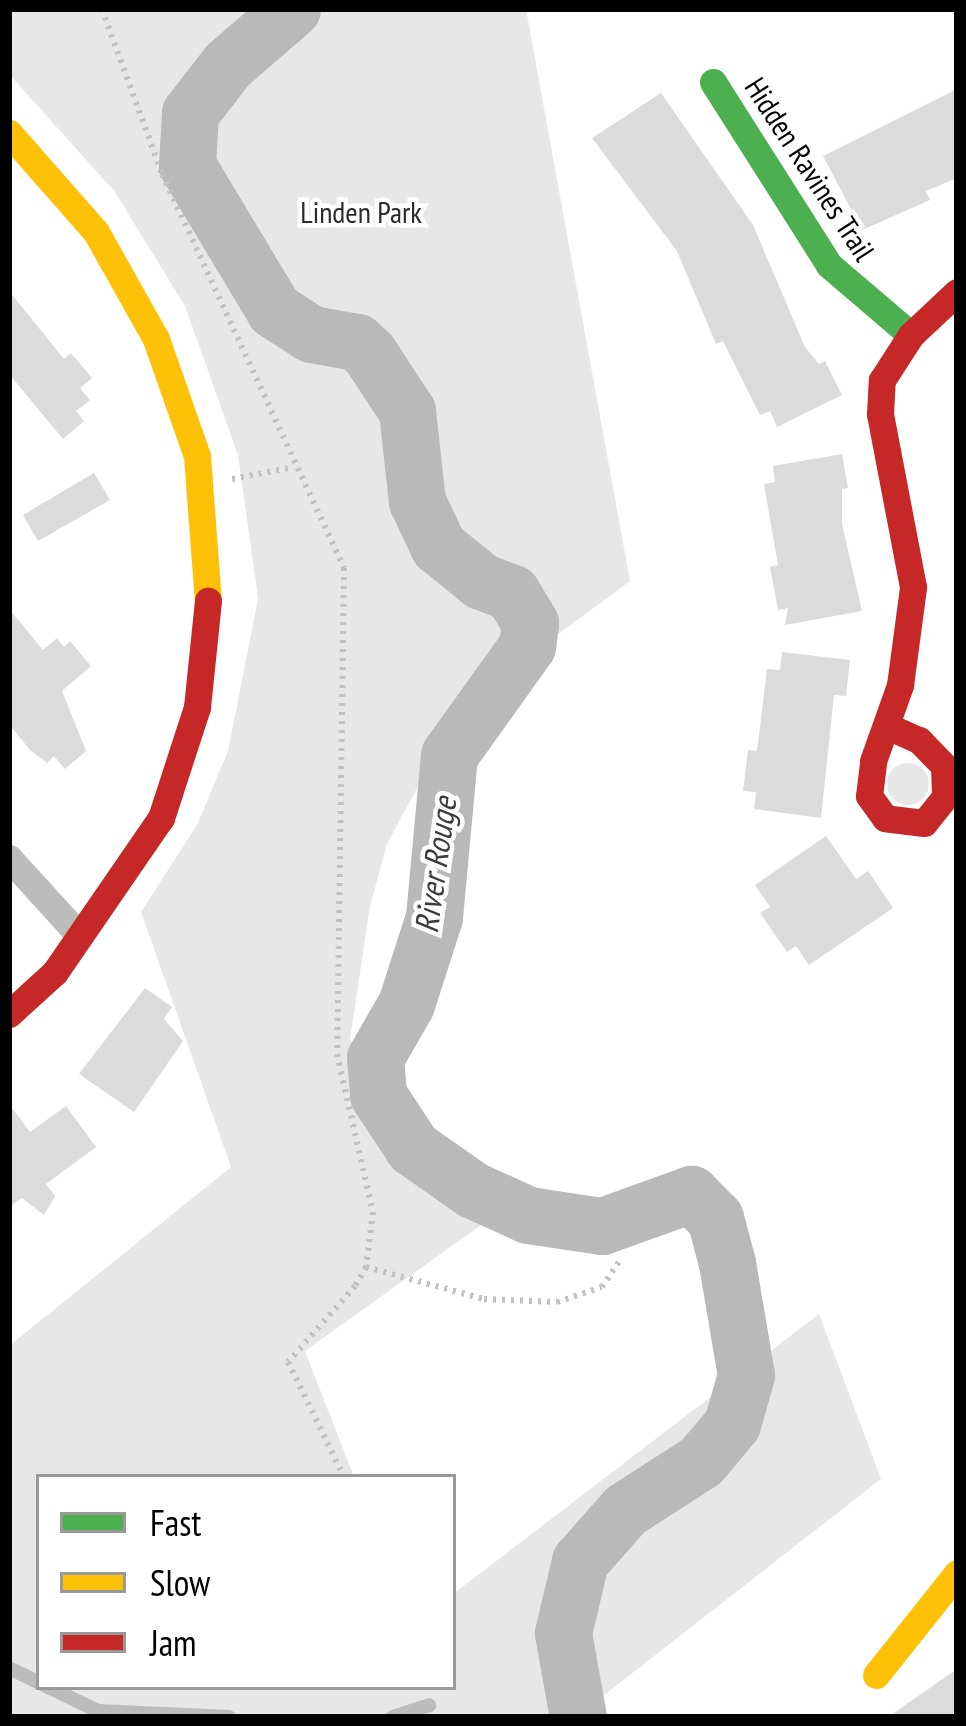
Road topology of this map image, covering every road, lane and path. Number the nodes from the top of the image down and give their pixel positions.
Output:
1 (102, 9) edge
2 (713, 82) dead end
3 (9, 133) edge
4 (957, 292) edge
5 (910, 335) junction
6 (887, 726) dead end
7 (9, 859) edge
8 (80, 937) junction
9 (9, 1014) edge
10 (619, 1262) dead end
11 (366, 1267) junction
12 (343, 1474) edge
13 (957, 1573) edge
14 (9, 1668) edge
15 (876, 1675) dead end
16 (36, 1681) edge
17 (54, 1690) edge
18 (429, 1705) dead end
19 (229, 1717) edge
20 (393, 1717) edge

1 - 11 path
2 - 5 street, Hidden Ravines Trail
3 - 8 street
4 - 5 street
5 - 6 street
7 - 8 street
8 - 9 street
10 - 11 path
11 - 12 path
13 - 15 street
14 - 16 lane
17 - 19 lane
18 - 20 lane

